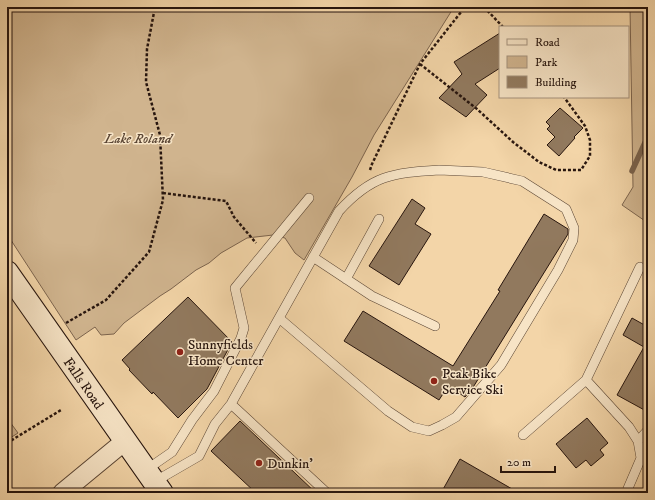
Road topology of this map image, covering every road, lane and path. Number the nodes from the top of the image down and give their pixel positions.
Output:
1 (155, 7) edge
2 (465, 7) edge
3 (484, 7) edge
4 (502, 26) edge
5 (420, 64) junction
6 (565, 98) edge
7 (365, 186) junction
8 (163, 193) junction
9 (309, 198) dead end
10 (379, 219) dead end
11 (265, 252) junction
12 (313, 257) junction
13 (640, 267) dead end
14 (9, 279) edge
15 (346, 279) junction
16 (279, 318) junction
17 (435, 326) dead end
18 (49, 333) junction
19 (586, 380) junction
20 (231, 404) junction
21 (61, 410) dead end
22 (648, 430) edge
23 (524, 435) dead end
24 (638, 441) junction
25 (125, 442) junction
26 (7, 443) edge
27 (154, 482) edge
28 (62, 493) edge
29 (327, 493) edge
30 (626, 493) edge

1 - 8 path
2 - 5 path
3 - 4 path
5 - 6 path
5 - 7 path
7 - 12 lane
7 - 16 lane
8 - 11 path
8 - 18 path
9 - 11 lane
10 - 15 lane
11 - 27 lane
12 - 15 lane
12 - 16 lane
13 - 19 lane
14 - 18 main road, Falls Road
15 - 17 lane
16 - 20 lane
18 - 25 main road, Falls Road
19 - 23 lane
19 - 24 lane
20 - 27 lane
20 - 29 lane
21 - 26 path
22 - 24 lane
24 - 30 lane
25 - 27 main road, Falls Road
25 - 28 street

